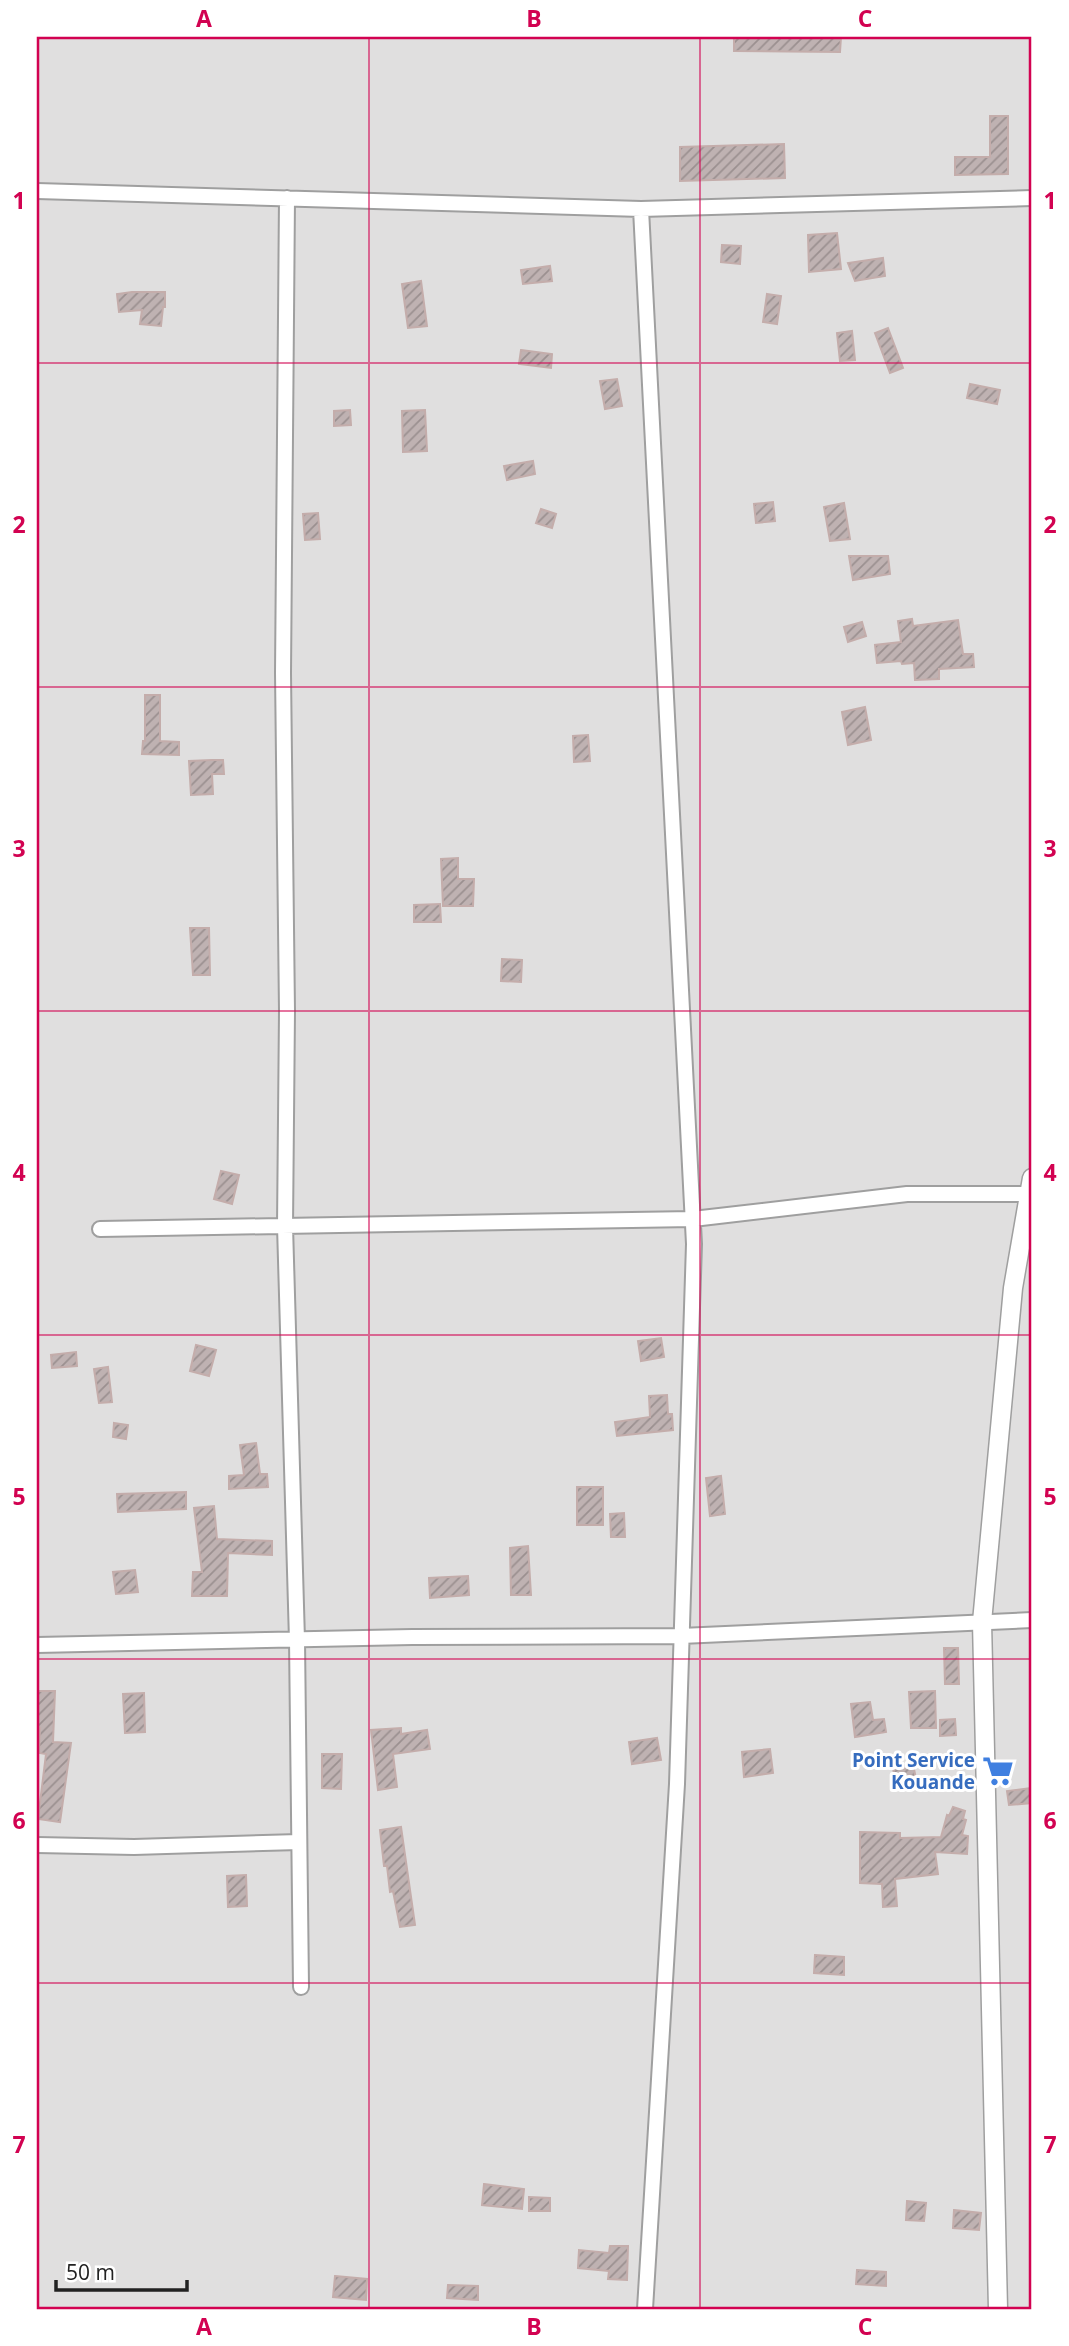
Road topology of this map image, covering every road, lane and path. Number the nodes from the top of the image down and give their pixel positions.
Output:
1 (37, 191) edge
2 (287, 198) junction
3 (1032, 198) edge
4 (640, 209) junction
5 (1031, 1186) edge
6 (693, 1219) junction
7 (285, 1226) junction
8 (100, 1229) dead end
9 (1032, 1620) edge
10 (982, 1622) junction
11 (681, 1636) junction
12 (297, 1640) junction
13 (37, 1645) edge
14 (299, 1842) junction
15 (37, 1845) edge
16 (301, 1987) dead end
17 (645, 2309) edge
18 (998, 2309) edge

1 - 2 street
2 - 4 street
2 - 7 street
3 - 4 street
4 - 6 street
5 - 6 street
5 - 10 street
6 - 7 street
6 - 11 street
7 - 8 street
7 - 12 street
9 - 10 street
10 - 11 street
10 - 18 street
11 - 12 street
11 - 17 street
12 - 13 street
12 - 14 street
14 - 15 street
14 - 16 street

